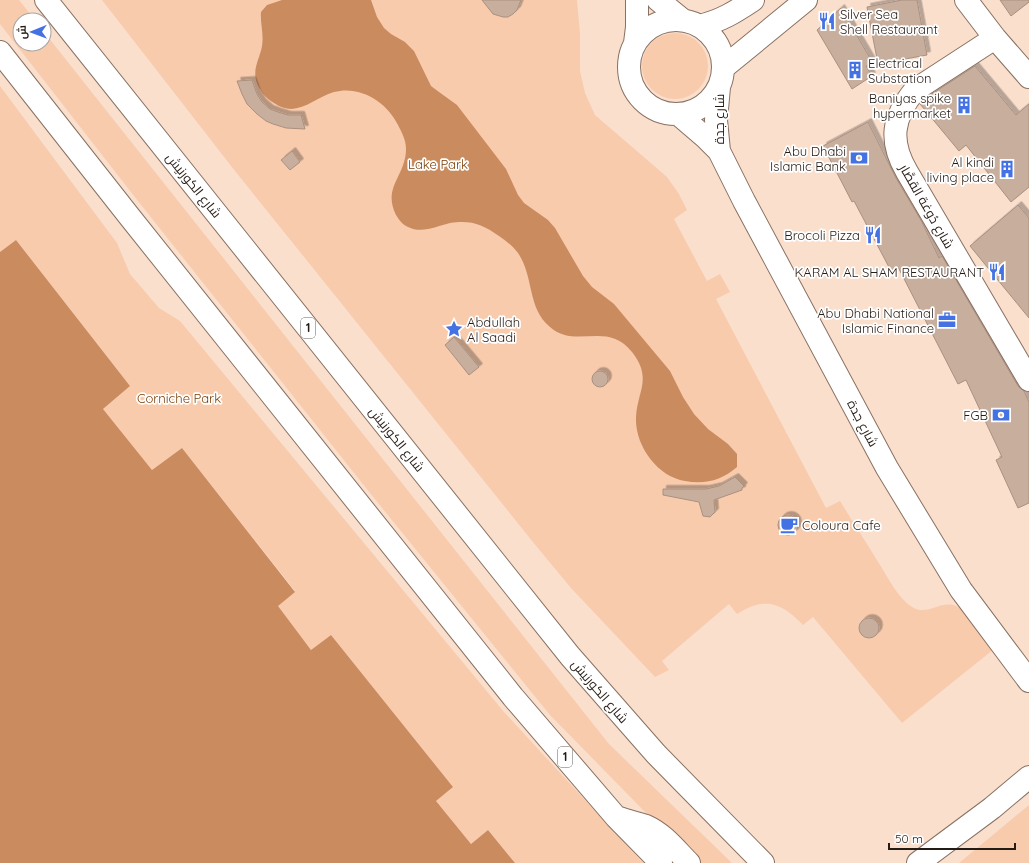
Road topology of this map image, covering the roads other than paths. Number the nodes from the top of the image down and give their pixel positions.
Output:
1 (46, 0) edge
2 (637, 0) edge
3 (658, 0) edge
4 (753, 0) edge
5 (806, 0) edge
6 (966, 0) edge
7 (692, 23) junction
8 (995, 38) junction
9 (636, 43) junction
10 (0, 52) edge
11 (721, 77) junction
12 (1029, 77) edge
13 (678, 114) junction
14 (719, 151) junction
15 (1029, 380) edge
16 (1029, 681) edge
17 (1029, 777) edge
18 (616, 817) junction
19 (757, 857) edge
20 (660, 863) edge
21 (689, 863) edge
22 (769, 863) edge
23 (918, 863) edge

1 - 19 main road, شارع الكورنيش / 1
2 - 9 main road
3 - 7 main road
4 - 7 main road
5 - 11 main road
6 - 8 main road
7 - 9 main road
7 - 11 main road
8 - 12 main road
8 - 15 main road, شارع دُوغة القصَّار
9 - 13 main road
10 - 18 main road, 1
11 - 13 main road
11 - 14 main road, شارع جدة
13 - 14 main road, شارع جدة
14 - 16 main road, شارع جدة
17 - 23 main road
18 - 20 main road, 1
18 - 21 main road
19 - 22 main road, شارع الكورنيش

